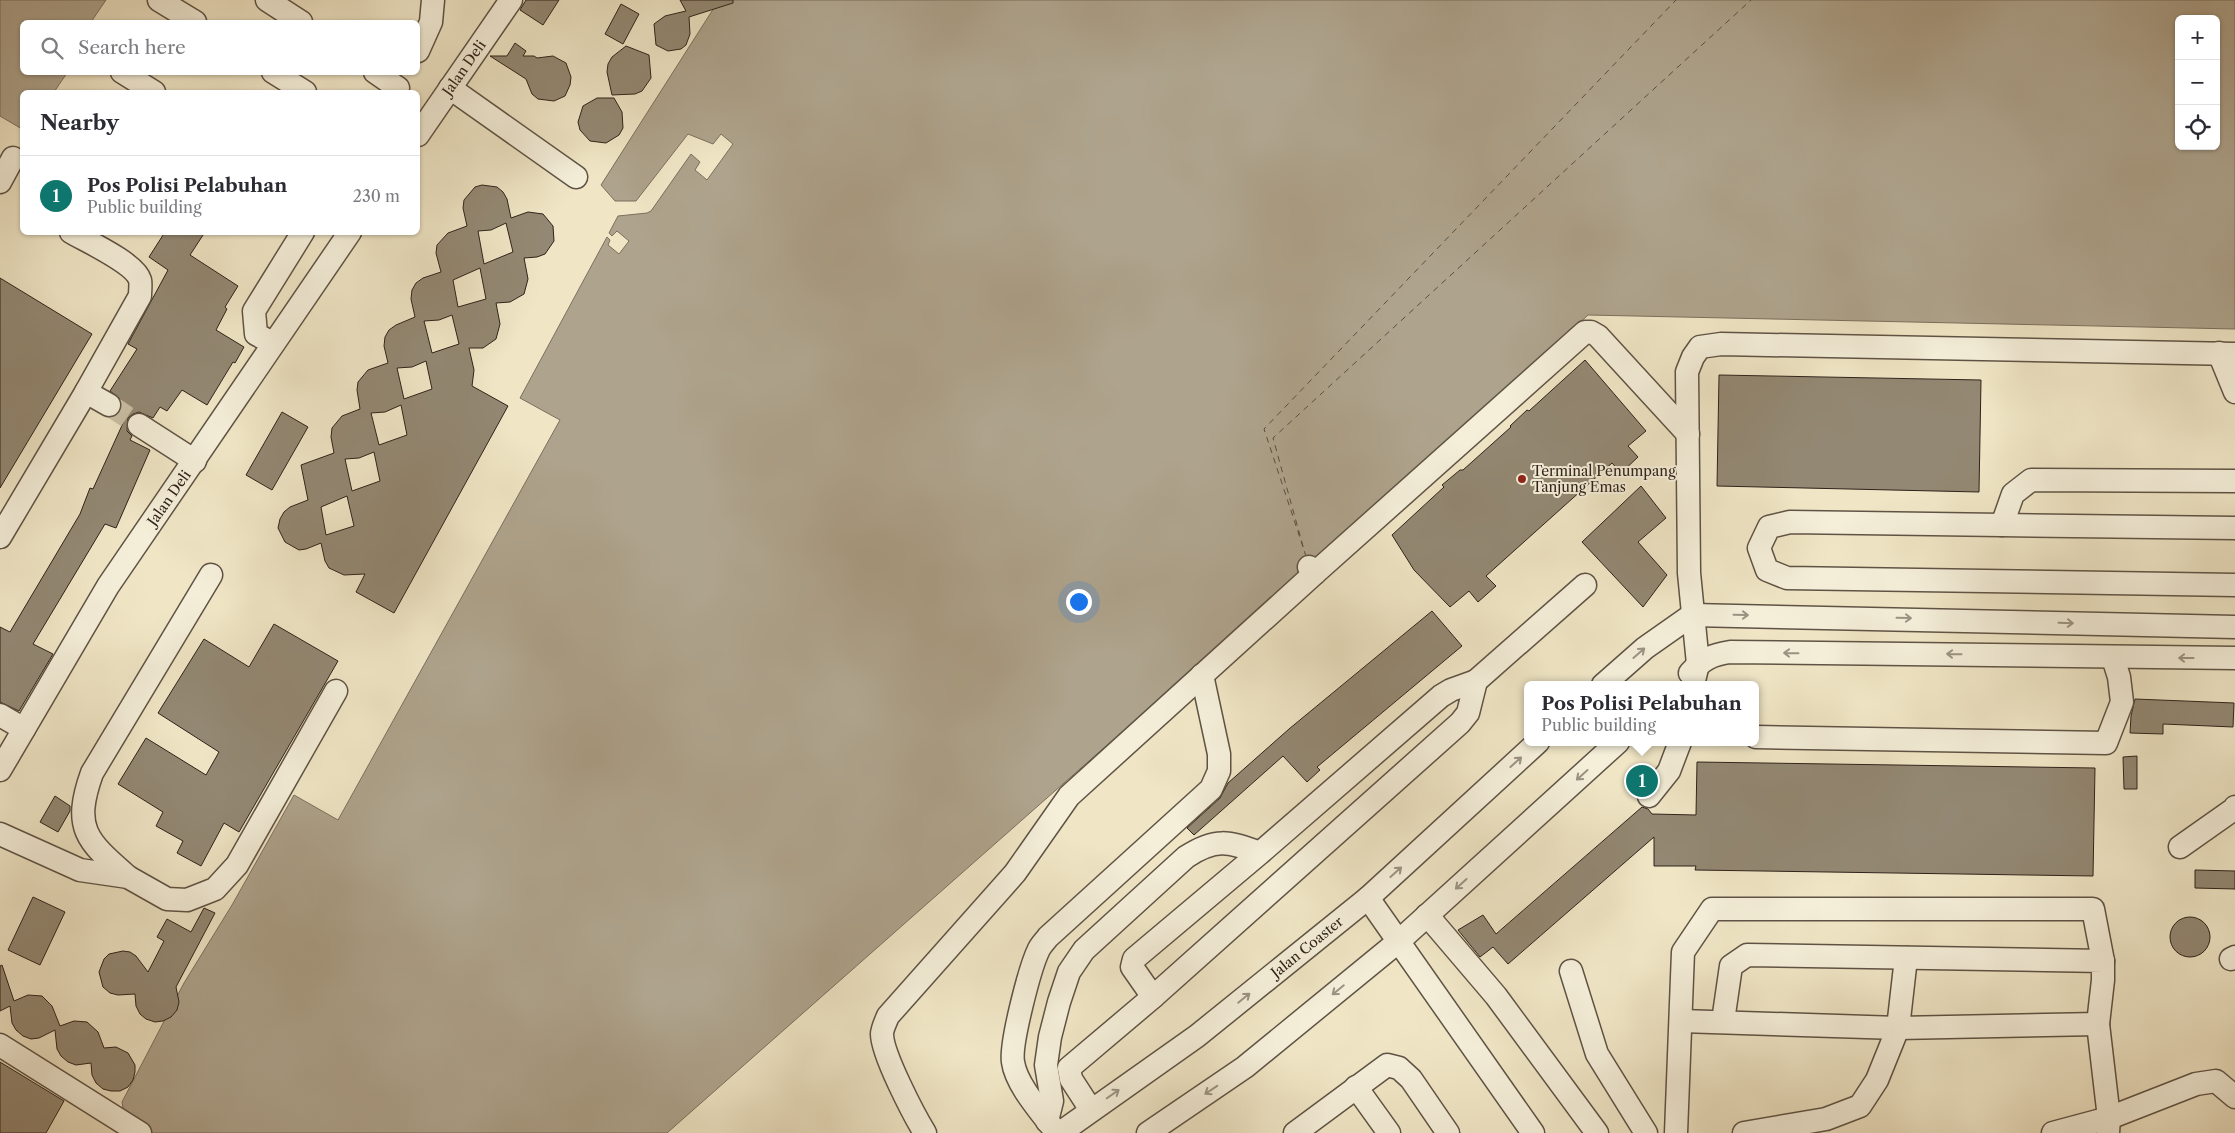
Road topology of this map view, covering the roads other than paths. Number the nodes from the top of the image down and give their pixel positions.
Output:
1 (159, 0) edge
2 (267, 0) edge
3 (433, 0) edge
4 (511, 0) edge
5 (192, 20) edge
6 (298, 20) edge
7 (420, 46) edge
8 (127, 75) edge
9 (278, 75) edge
10 (381, 75) edge
11 (400, 84) edge
12 (450, 88) junction
13 (151, 90) edge
14 (302, 90) edge
15 (420, 132) edge
16 (13, 158) dead end
17 (576, 177) dead end
18 (0, 182) edge
19 (76, 235) edge
20 (301, 235) edge
21 (348, 235) edge
22 (272, 343) junction
23 (2227, 354) edge
24 (86, 392) junction
25 (2235, 392) edge
26 (109, 405) tunnel mouth
27 (139, 426) tunnel mouth
28 (1688, 434) junction
29 (194, 461) junction
30 (2235, 482) edge
31 (2002, 525) junction
32 (2235, 528) edge
33 (0, 537) edge
34 (211, 575) dead end
35 (1586, 585) dead end
36 (2235, 585) edge
37 (1692, 614) junction
38 (1986, 620) junction
39 (2235, 627) edge
40 (1990, 655) junction
41 (2113, 658) junction
42 (2235, 658) edge
43 (1696, 674) edge
44 (1202, 675) junction
45 (1608, 681) edge
46 (1685, 681) edge
47 (1476, 682) junction
48 (336, 691) dead end
49 (0, 715) edge
50 (24, 729) junction
51 (1759, 737) edge
52 (1534, 746) edge
53 (1614, 746) edge
54 (1678, 746) edge
55 (3, 759) edge
56 (1648, 796) dead end
57 (2235, 807) edge
58 (0, 834) edge
59 (2180, 846) dead end
60 (1260, 853) junction
61 (128, 877) junction
62 (1368, 898) junction
63 (1427, 915) junction
64 (1398, 941) junction
65 (1906, 958) junction
66 (2103, 961) junction
67 (1571, 971) dead end
68 (1153, 996) junction
69 (1681, 1021) junction
70 (1724, 1021) junction
71 (2098, 1024) junction
72 (1898, 1028) junction
73 (0, 1045) edge
74 (1356, 1087) junction
75 (2235, 1098) edge
76 (1091, 1110) junction
77 (2108, 1125) edge
78 (1054, 1129) edge
79 (140, 1133) edge
80 (925, 1133) edge
81 (1148, 1133) edge
82 (1295, 1133) edge
83 (1389, 1133) edge
84 (1448, 1133) edge
85 (1533, 1133) edge
86 (1597, 1133) edge
87 (1646, 1133) edge
88 (1676, 1133) edge
89 (1744, 1133) edge
90 (2053, 1133) edge

1 - 5 lane
2 - 6 lane
3 - 7 lane
4 - 12 lane, Jalan Deli
8 - 13 lane
9 - 14 lane
10 - 11 lane
12 - 15 lane, Jalan Deli
12 - 17 lane
16 - 18 lane
19 - 24 lane
20 - 22 lane
21 - 22 lane, Jalan Deli
22 - 29 lane, Jalan Deli
23 - 25 lane
23 - 28 lane
24 - 26 lane
24 - 33 lane
27 - 29 lane
28 - 37 lane
28 - 44 lane
29 - 50 lane, Jalan Deli
30 - 31 lane
31 - 32 lane
31 - 36 lane
34 - 61 lane
35 - 47 lane
37 -> 38 lane
37 - 43 lane
45 -> 37 lane
38 -> 39 lane
38 - 40 lane
40 - 41 lane
40 -> 43 lane
42 -> 41 lane
41 - 51 lane
43 - 46 lane
44 - 78 lane
44 - 80 lane
47 - 60 lane
47 - 68 lane
48 - 61 lane
49 - 50 lane
50 - 55 lane, Jalan Deli
62 -> 52 lane, Jalan Coaster
53 -> 63 lane
54 - 56 lane
57 - 59 lane
58 - 61 lane
60 - 68 lane
60 - 78 lane
62 - 64 lane
76 -> 62 lane, Jalan Coaster
63 - 64 lane
63 - 86 lane
64 -> 81 lane
64 - 85 lane
65 - 66 lane
65 - 70 lane
65 - 72 lane
66 - 69 lane
66 - 71 lane
67 - 87 lane
68 - 76 lane
69 - 70 lane
69 - 88 lane
70 - 72 lane
71 - 72 lane
71 - 77 lane
72 - 89 lane
73 - 79 lane
74 - 82 lane
74 - 83 lane
74 - 84 lane
75 - 77 lane
76 - 78 lane, Jalan Coaster
77 - 90 lane

